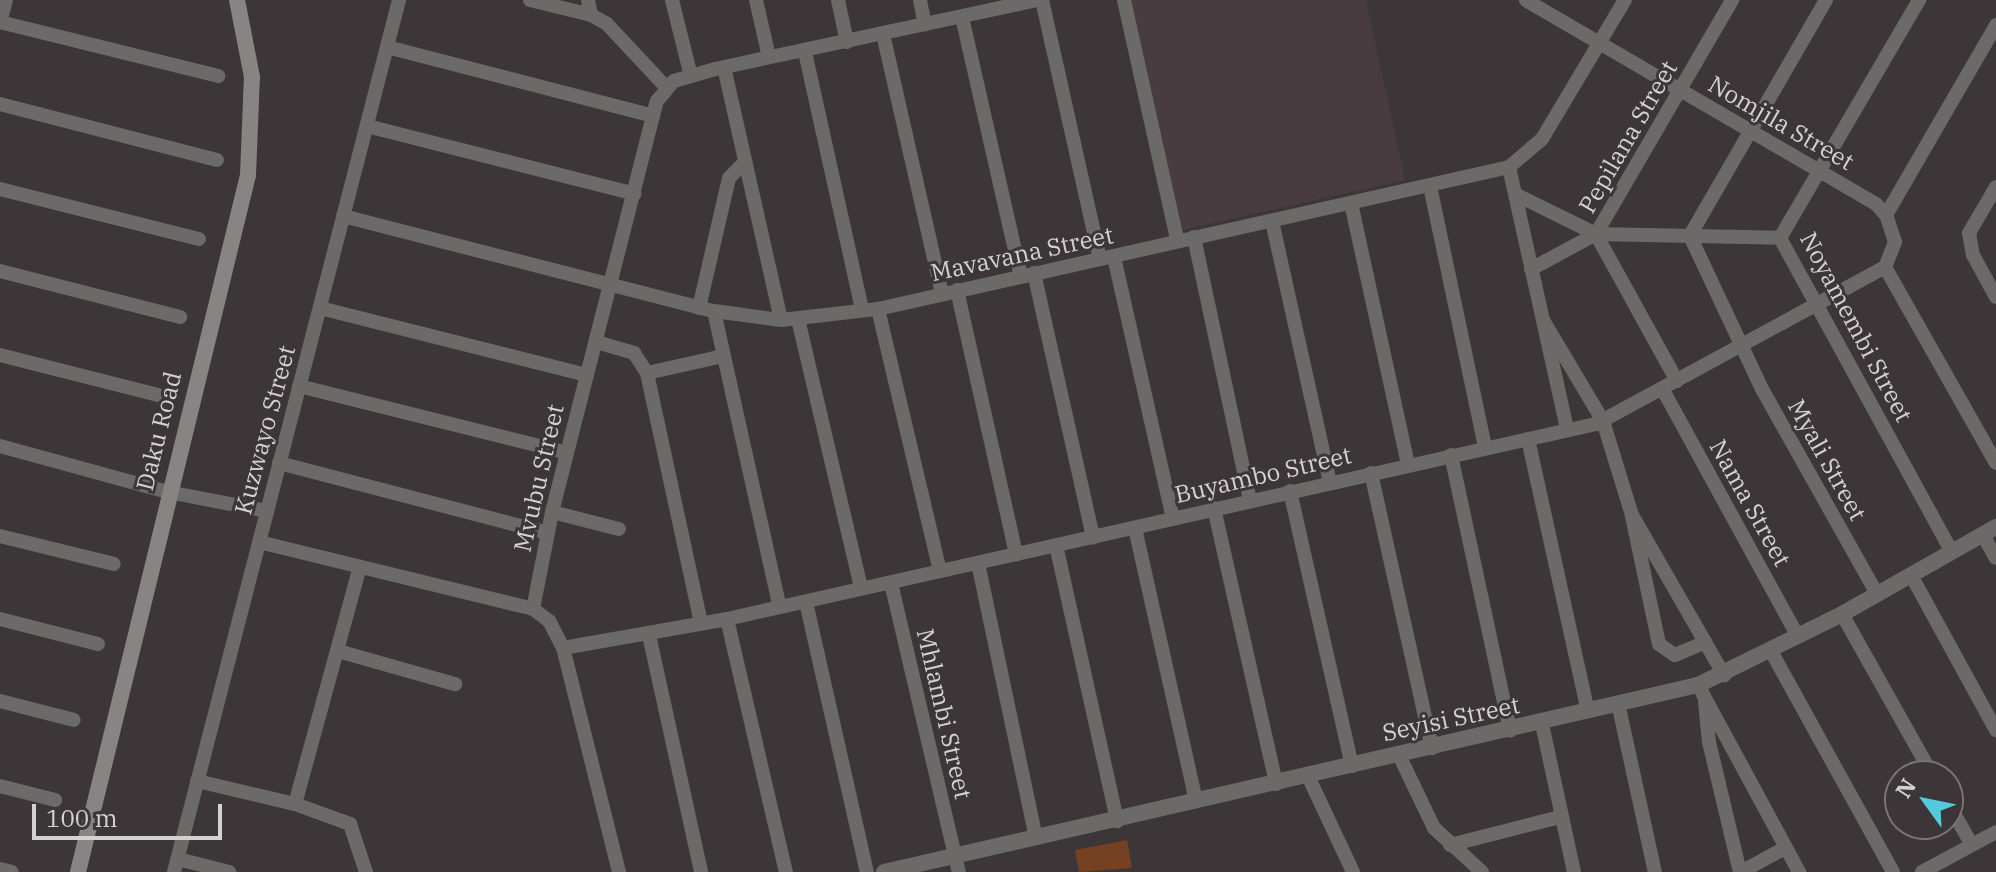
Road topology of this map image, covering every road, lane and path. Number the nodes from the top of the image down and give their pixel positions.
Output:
1 (6, 0) edge
2 (237, 0) edge
3 (399, 0) edge
4 (530, 0) edge
5 (672, 0) edge
6 (756, 0) edge
7 (838, 0) edge
8 (920, 0) edge
9 (1039, 0) edge
10 (1124, 0) edge
11 (1526, 0) edge
12 (1625, 0) edge
13 (1732, 0) edge
14 (1826, 0) edge
15 (1919, 0) edge
16 (1002, 4) edge
17 (589, 8) edge
18 (962, 17) junction
19 (0, 22) edge
20 (925, 25) junction
21 (1996, 25) edge
22 (883, 34) junction
23 (847, 42) junction
24 (1601, 42) junction
25 (387, 47) junction
26 (805, 52) junction
27 (769, 57) junction
28 (724, 67) junction
29 (218, 76) dead end
30 (691, 76) junction
31 (666, 87) junction
32 (1681, 90) junction
33 (0, 104) edge
34 (653, 116) junction
35 (367, 126) junction
36 (1749, 129) junction
37 (217, 160) dead end
38 (745, 162) junction
39 (1509, 167) junction
40 (1819, 171) junction
41 (1430, 186) junction
42 (1996, 187) edge
43 (0, 189) edge
44 (635, 194) junction
45 (1515, 194) junction
46 (1351, 203) junction
47 (1886, 215) junction
48 (343, 216) junction
49 (1272, 221) junction
50 (1596, 234) junction
51 (1690, 236) junction
52 (1194, 237) junction
53 (1780, 238) junction
54 (199, 239) dead end
55 (1177, 240) junction
56 (1107, 258) junction
57 (1885, 267) junction
58 (1531, 269) junction
59 (0, 271) edge
60 (1028, 274) junction
61 (611, 286) junction
62 (950, 291) junction
63 (1996, 297) edge
64 (1819, 307) junction
65 (320, 308) junction
66 (878, 309) junction
67 (707, 310) junction
68 (862, 310) junction
69 (180, 317) dead end
70 (798, 319) junction
71 (781, 320) junction
72 (1543, 320) junction
73 (596, 342) junction
74 (1744, 344) junction
75 (0, 355) edge
76 (723, 356) junction
77 (647, 373) junction
78 (587, 375) junction
79 (1677, 381) junction
80 (299, 386) junction
81 (1663, 390) junction
82 (158, 395) dead end
83 (1603, 421) junction
84 (1567, 428) junction
85 (1528, 439) junction
86 (0, 446) edge
87 (1485, 446) junction
88 (567, 453) junction
89 (1451, 455) junction
90 (279, 463) junction
91 (1996, 463) edge
92 (1408, 464) junction
93 (1371, 473) junction
94 (1330, 482) junction
95 (1290, 491) junction
96 (168, 492) junction
97 (1250, 500) junction
98 (1214, 508) junction
99 (267, 511) junction
100 (552, 512) junction
101 (1632, 515) junction
102 (1173, 518) junction
103 (1135, 528) junction
104 (619, 529) dead end
105 (1990, 531) edge
106 (547, 533) junction
107 (0, 536) edge
108 (1093, 537) junction
109 (259, 542) junction
110 (1056, 545) junction
111 (1952, 552) junction
112 (1016, 554) junction
113 (1996, 558) edge
114 (978, 563) junction
115 (114, 564) dead end
116 (360, 567) junction
117 (940, 571) junction
118 (1911, 575) junction
119 (891, 583) junction
120 (861, 588) junction
121 (1877, 594) junction
122 (806, 602) junction
123 (779, 605) junction
124 (533, 609) junction
125 (1842, 614) junction
126 (0, 619) edge
127 (727, 619) junction
128 (701, 623) junction
129 (649, 635) junction
130 (1798, 637) junction
131 (1705, 642) junction
132 (98, 644) dead end
133 (563, 648) junction
134 (338, 651) junction
135 (1771, 651) junction
136 (1724, 675) junction
137 (455, 684) dead end
138 (1702, 691) junction
139 (0, 701) edge
140 (1618, 703) junction
141 (1588, 711) junction
142 (74, 720) dead end
143 (1542, 724) junction
144 (1996, 730) edge
145 (1510, 731) junction
146 (1432, 748) junction
147 (1399, 755) junction
148 (1924, 760) edge
149 (1352, 766) junction
150 (1308, 776) junction
151 (197, 781) junction
152 (1276, 784) junction
153 (0, 786) edge
154 (55, 800) dead end
155 (1196, 801) junction
156 (295, 804) junction
157 (1560, 817) junction
158 (1117, 821) junction
159 (1964, 831) edge
160 (1996, 832) edge
161 (1036, 838) junction
162 (1450, 845) junction
163 (1972, 845) junction
164 (1785, 848) junction
165 (956, 864) edge
166 (176, 866) edge
167 (0, 869) edge
168 (12, 872) edge
169 (78, 872) edge
170 (229, 872) edge
171 (366, 872) edge
172 (619, 872) edge
173 (701, 872) edge
174 (786, 872) edge
175 (867, 872) edge
176 (884, 872) edge
177 (1353, 872) edge
178 (1482, 872) edge
179 (1574, 872) edge
180 (1655, 872) edge
181 (1740, 872) edge
182 (1799, 872) edge
183 (1893, 872) edge
184 (1922, 872) edge

1 - 19 street
2 - 96 main road, Daku Road
3 - 25 street, Kuzwayo Street
4 - 17 street
5 - 30 street
6 - 27 street
7 - 23 street
8 - 20 street
9 - 16 street
9 - 56 street
10 - 55 street
11 - 24 street, Nomjila Street
12 - 24 street, Mavavana Street
13 - 32 street, Pepilana Street
14 - 36 street
15 - 40 street, Noyamembi Street
16 - 18 street
17 - 31 street
18 - 20 street
18 - 60 street
19 - 29 street
20 - 22 street
21 - 47 street
22 - 23 street
22 - 62 street
23 - 26 street
24 - 32 street, Nomjila Street
24 - 39 street, Mavavana Street
25 - 34 street
25 - 35 street, Kuzwayo Street
26 - 27 street
26 - 68 street
27 - 28 street
28 - 30 street
28 - 38 street
30 - 31 street
31 - 34 street, Mvubu Street
32 - 36 street, Nomjila Street
32 - 50 street, Pepilana Street
33 - 37 street
34 - 44 street, Mvubu Street
35 - 44 street
35 - 48 street, Kuzwayo Street
36 - 40 street, Nomjila Street
36 - 51 street
38 - 67 street
38 - 71 street
39 - 41 street, Mavavana Street
39 - 45 street
40 - 47 street, Nomjila Street
40 - 53 street, Noyamembi Street
41 - 46 street, Mavavana Street
41 - 87 street
42 - 63 street
43 - 54 street
44 - 61 street, Mvubu Street
45 - 50 street
45 - 58 street
46 - 49 street, Mavavana Street
46 - 92 street
47 - 57 street
48 - 61 street, Mavavana Street
48 - 65 street, Kuzwayo Street
49 - 52 street, Mavavana Street
49 - 94 street
50 - 51 street
50 - 58 street
50 - 79 street, Pepilana Street
51 - 53 street
51 - 74 street, Myali Street
52 - 55 street, Mavavana Street
52 - 97 street
53 - 64 street, Noyamembi Street
55 - 56 street, Mavavana Street
56 - 60 street, Mavavana Street
56 - 102 street
57 - 64 street, Buyambo Street
57 - 91 street
58 - 72 street
59 - 69 street
60 - 62 street, Mavavana Street
60 - 108 street
61 - 67 street, Mavavana Street
61 - 73 street, Mvubu Street
62 - 66 street, Mavavana Street
62 - 112 street
64 - 74 street, Buyambo Street
64 - 111 street, Noyamembi Street
65 - 78 street
65 - 80 street, Kuzwayo Street
66 - 68 street, Mavavana Street
66 - 117 street
67 - 71 street, Mavavana Street
67 - 76 street
68 - 70 street, Mavavana Street
70 - 71 street, Mavavana Street
70 - 120 street
72 - 83 street
72 - 84 street
73 - 77 street
73 - 78 street, Mvubu Street
74 - 79 street, Buyambo Street
74 - 121 street, Myali Street
75 - 82 street
76 - 77 street
76 - 123 street
77 - 128 street
78 - 88 street, Mvubu Street
79 - 81 street, Buyambo Street
80 - 88 street
80 - 90 street, Kuzwayo Street
81 - 83 street, Buyambo Street
81 - 130 street, Nama Street
83 - 84 street, Buyambo Street
83 - 101 street
84 - 85 street, Buyambo Street
85 - 87 street, Buyambo Street
85 - 141 street
86 - 96 street
87 - 89 street, Buyambo Street
88 - 100 street, Mvubu Street
89 - 92 street, Buyambo Street
89 - 145 street
90 - 99 street, Kuzwayo Street
90 - 106 street
92 - 93 street, Buyambo Street
93 - 94 street, Buyambo Street
93 - 146 street
94 - 95 street, Buyambo Street
95 - 97 street, Buyambo Street
95 - 149 street
96 - 99 street
96 - 169 main road, Daku Road
97 - 98 street, Buyambo Street
98 - 102 street, Buyambo Street
98 - 152 street
99 - 109 street, Kuzwayo Street
100 - 104 street
100 - 106 street, Mvubu Street
101 - 131 street
101 - 131 street
102 - 103 street, Buyambo Street
103 - 108 street, Buyambo Street
103 - 155 street
105 - 111 street, Seyisi Street
105 - 113 street
106 - 124 street, Mvubu Street
107 - 115 street
108 - 110 street, Buyambo Street
109 - 116 street
109 - 151 street, Kuzwayo Street
110 - 112 street, Buyambo Street
110 - 158 street
111 - 118 street, Seyisi Street
112 - 114 street, Buyambo Street
114 - 117 street, Buyambo Street
114 - 161 street
116 - 124 street
116 - 134 street
117 - 119 street, Buyambo Street
118 - 121 street, Seyisi Street
118 - 144 street
119 - 120 street, Buyambo Street
119 - 165 street, Mhlambi Street
120 - 122 street, Buyambo Street
121 - 125 street, Seyisi Street
122 - 123 street, Buyambo Street
122 - 175 street
123 - 127 street, Buyambo Street
124 - 133 street
125 - 130 street, Seyisi Street
125 - 148 street
126 - 132 street
127 - 128 street, Buyambo Street
127 - 174 street
128 - 129 street, Buyambo Street
129 - 133 street, Buyambo Street
129 - 173 street
130 - 135 street, Seyisi Street
131 - 136 street
133 - 172 street
134 - 137 street
134 - 156 street
135 - 136 street, Seyisi Street
135 - 183 street
136 - 138 street, Seyisi Street
138 - 140 street, Seyisi Street
138 - 164 street
138 - 181 street
139 - 142 street
140 - 141 street, Seyisi Street
140 - 180 street
141 - 143 street, Seyisi Street
143 - 145 street, Seyisi Street
143 - 157 street
145 - 146 street, Seyisi Street
146 - 147 street, Seyisi Street
147 - 149 street, Seyisi Street
147 - 162 street
149 - 150 street, Seyisi Street
150 - 152 street, Seyisi Street
150 - 177 street
151 - 156 street
151 - 166 street, Kuzwayo Street
152 - 155 street, Seyisi Street
153 - 154 street
155 - 158 street, Seyisi Street
156 - 171 street
157 - 162 street
157 - 179 street
158 - 161 street, Seyisi Street
159 - 163 street
160 - 163 street
161 - 165 street, Seyisi Street
162 - 178 street
163 - 184 street
164 - 181 street
164 - 182 street
165 - 176 street, Seyisi Street
166 - 170 street
167 - 168 street

